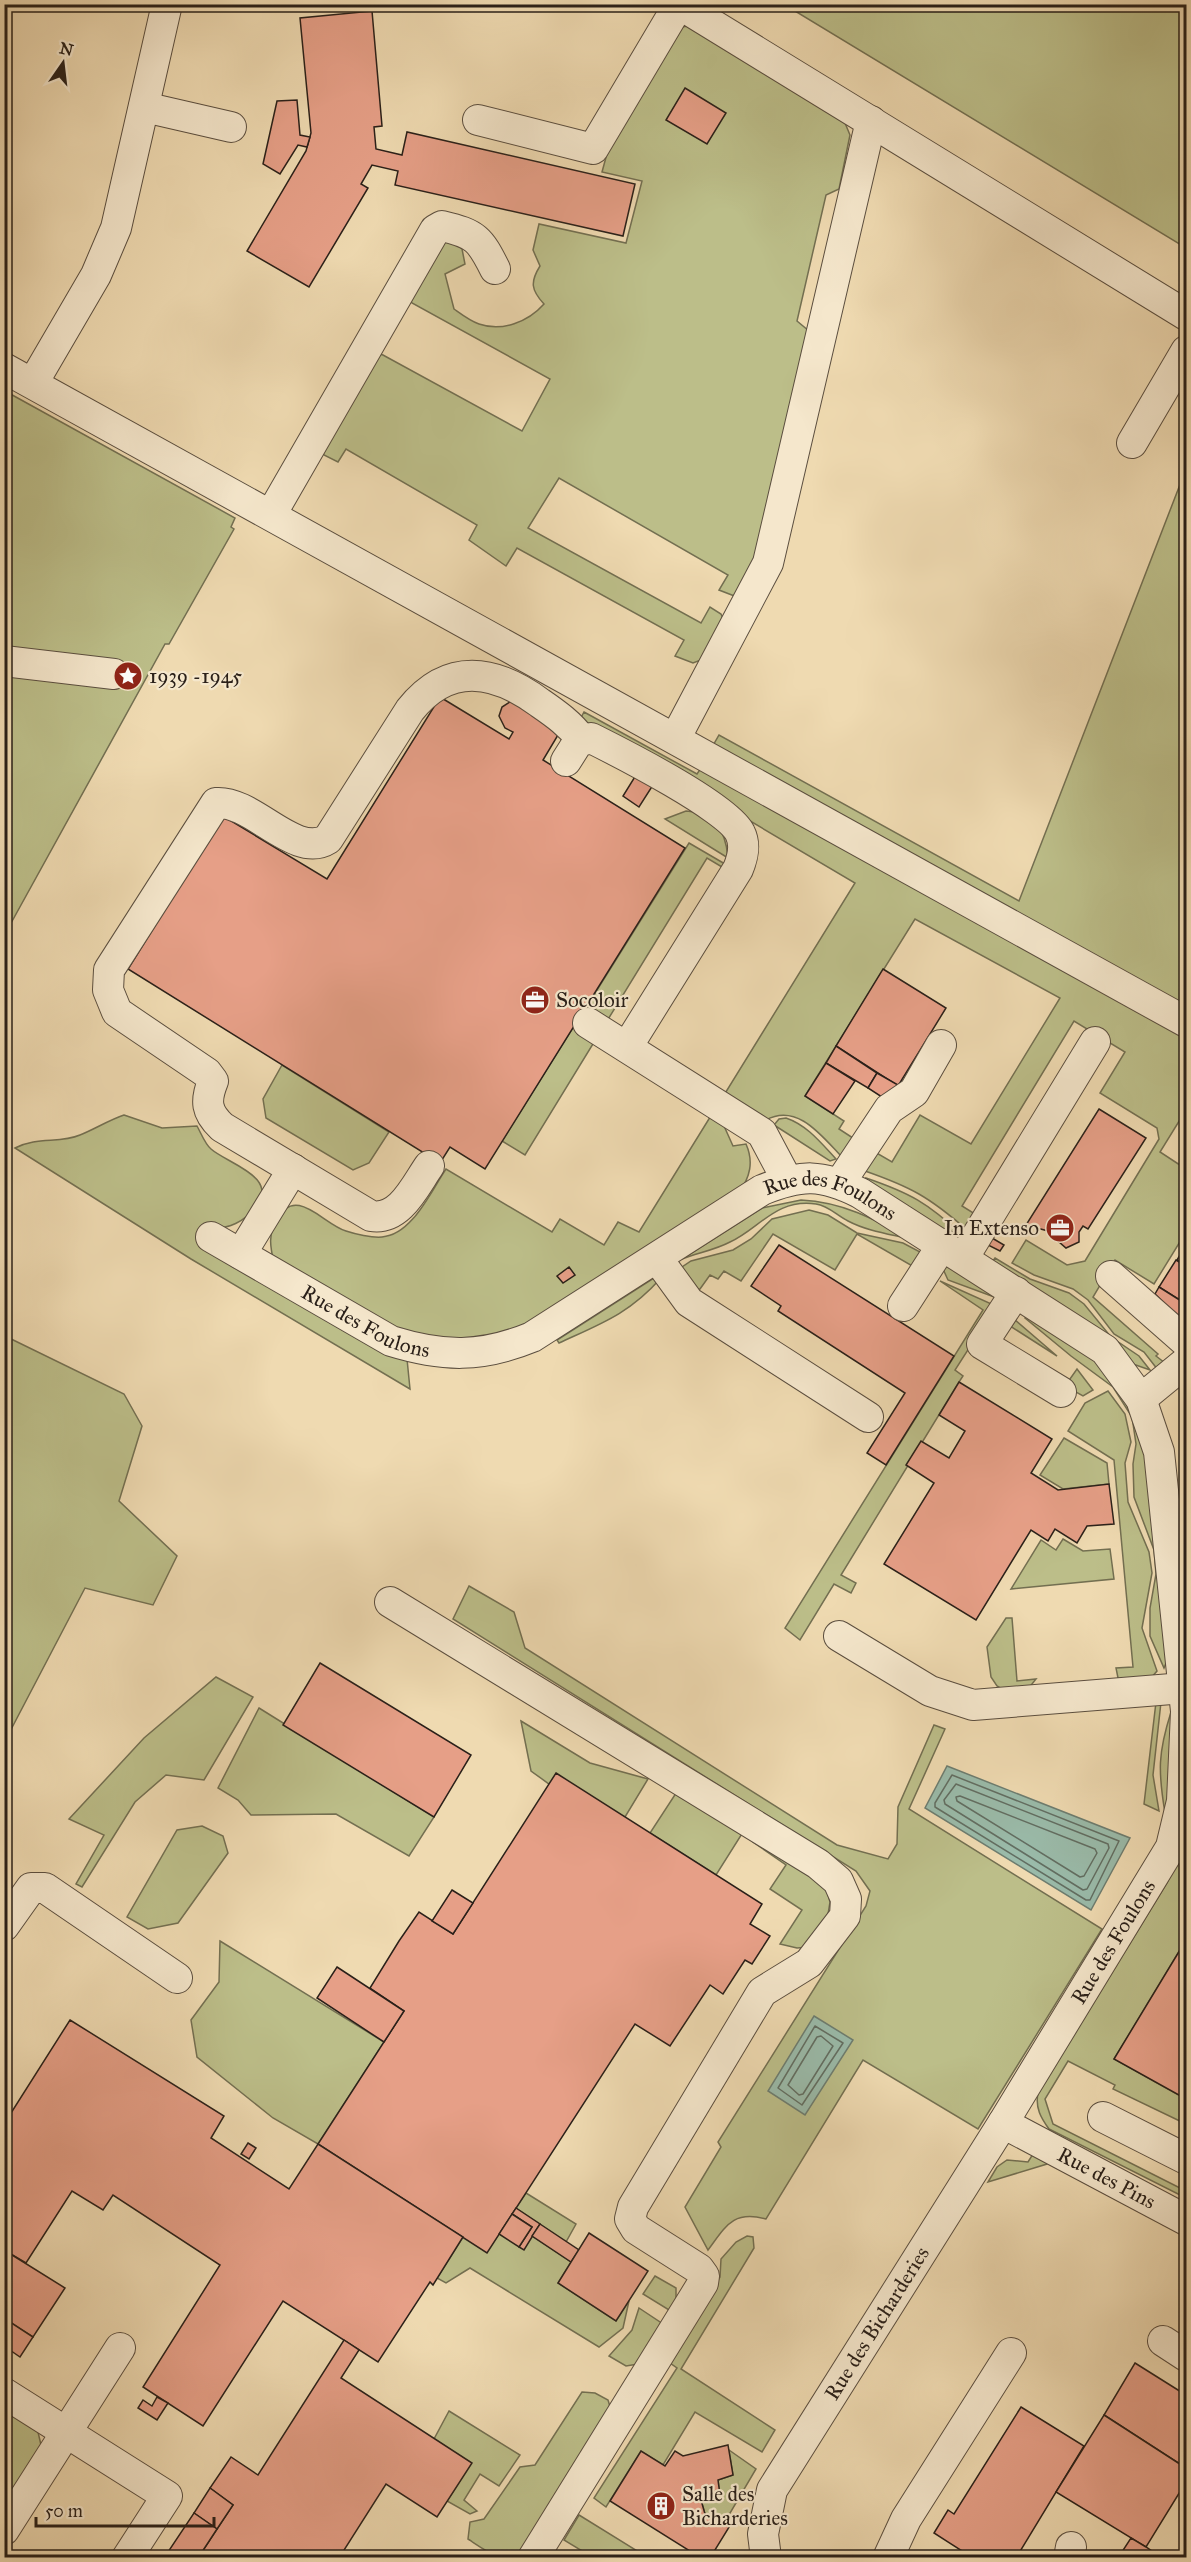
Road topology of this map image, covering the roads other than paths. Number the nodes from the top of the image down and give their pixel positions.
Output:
1 (167, 4) edge
2 (679, 4) edge
3 (144, 107) junction
4 (478, 120) dead end
5 (871, 121) junction
6 (231, 128) dead end
7 (495, 269) dead end
8 (1186, 315) edge
9 (1186, 351) edge
10 (4, 368) edge
11 (33, 383) junction
12 (1132, 443) dead end
13 (272, 513) junction
14 (4, 661) edge
15 (114, 674) dead end
16 (676, 737) junction
17 (1186, 1022) edge
18 (588, 1023) dead end
19 (1095, 1042) dead end
20 (941, 1045) dead end
21 (627, 1047) junction
22 (429, 1166) dead end
23 (293, 1169) junction
24 (787, 1180) junction
25 (840, 1184) junction
26 (211, 1237) dead end
27 (954, 1251) junction
28 (241, 1254) junction
29 (657, 1258) junction
30 (1111, 1276) dead end
31 (1016, 1292) junction
32 (903, 1306) dead end
33 (1186, 1342) edge
34 (1186, 1362) edge
35 (1061, 1392) dead end
36 (1141, 1399) junction
37 (868, 1417) dead end
38 (390, 1602) dead end
39 (839, 1636) dead end
40 (1186, 1704) edge
41 (1184, 1808) edge
42 (4, 1926) edge
43 (177, 1978) dead end
44 (1103, 2117) dead end
45 (1014, 2130) junction
46 (1186, 2159) edge
47 (1186, 2220) edge
48 (120, 2348) dead end
49 (1011, 2353) dead end
50 (4, 2393) edge
51 (67, 2433) junction
52 (4, 2530) edge
53 (127, 2558) edge
54 (533, 2558) edge
55 (766, 2558) edge
56 (888, 2558) edge

1 - 3 street
2 - 4 street
2 - 5 street
3 - 6 street
3 - 11 street
5 - 8 street
5 - 16 street
7 - 13 street
9 - 12 street
10 - 11 street
11 - 13 street
13 - 16 street
14 - 15 street
16 - 17 street
18 - 21 street
19 - 27 street
20 - 25 street
21 - 23 street
21 - 24 street
22 - 23 street
23 - 28 street
24 - 25 street, Rue des Foulons
24 - 29 street, Rue des Foulons
25 - 27 street, Rue des Foulons
26 - 28 street, Rue des Foulons
27 - 31 street, Rue des Foulons
27 - 32 street
28 - 29 street, Rue des Foulons
29 - 37 street
30 - 33 street
31 - 35 street
31 - 36 street, Rue des Foulons
34 - 36 street
36 - 40 street, Rue des Foulons
38 - 54 street
39 - 40 street
40 - 41 street, Rue des Foulons
41 - 45 street, Rue des Foulons
42 - 43 street
44 - 46 street
45 - 47 street, Rue des Pins
45 - 55 street, Rue des Bicharderies
48 - 51 street
49 - 56 street
50 - 51 street
51 - 52 street
51 - 53 street

